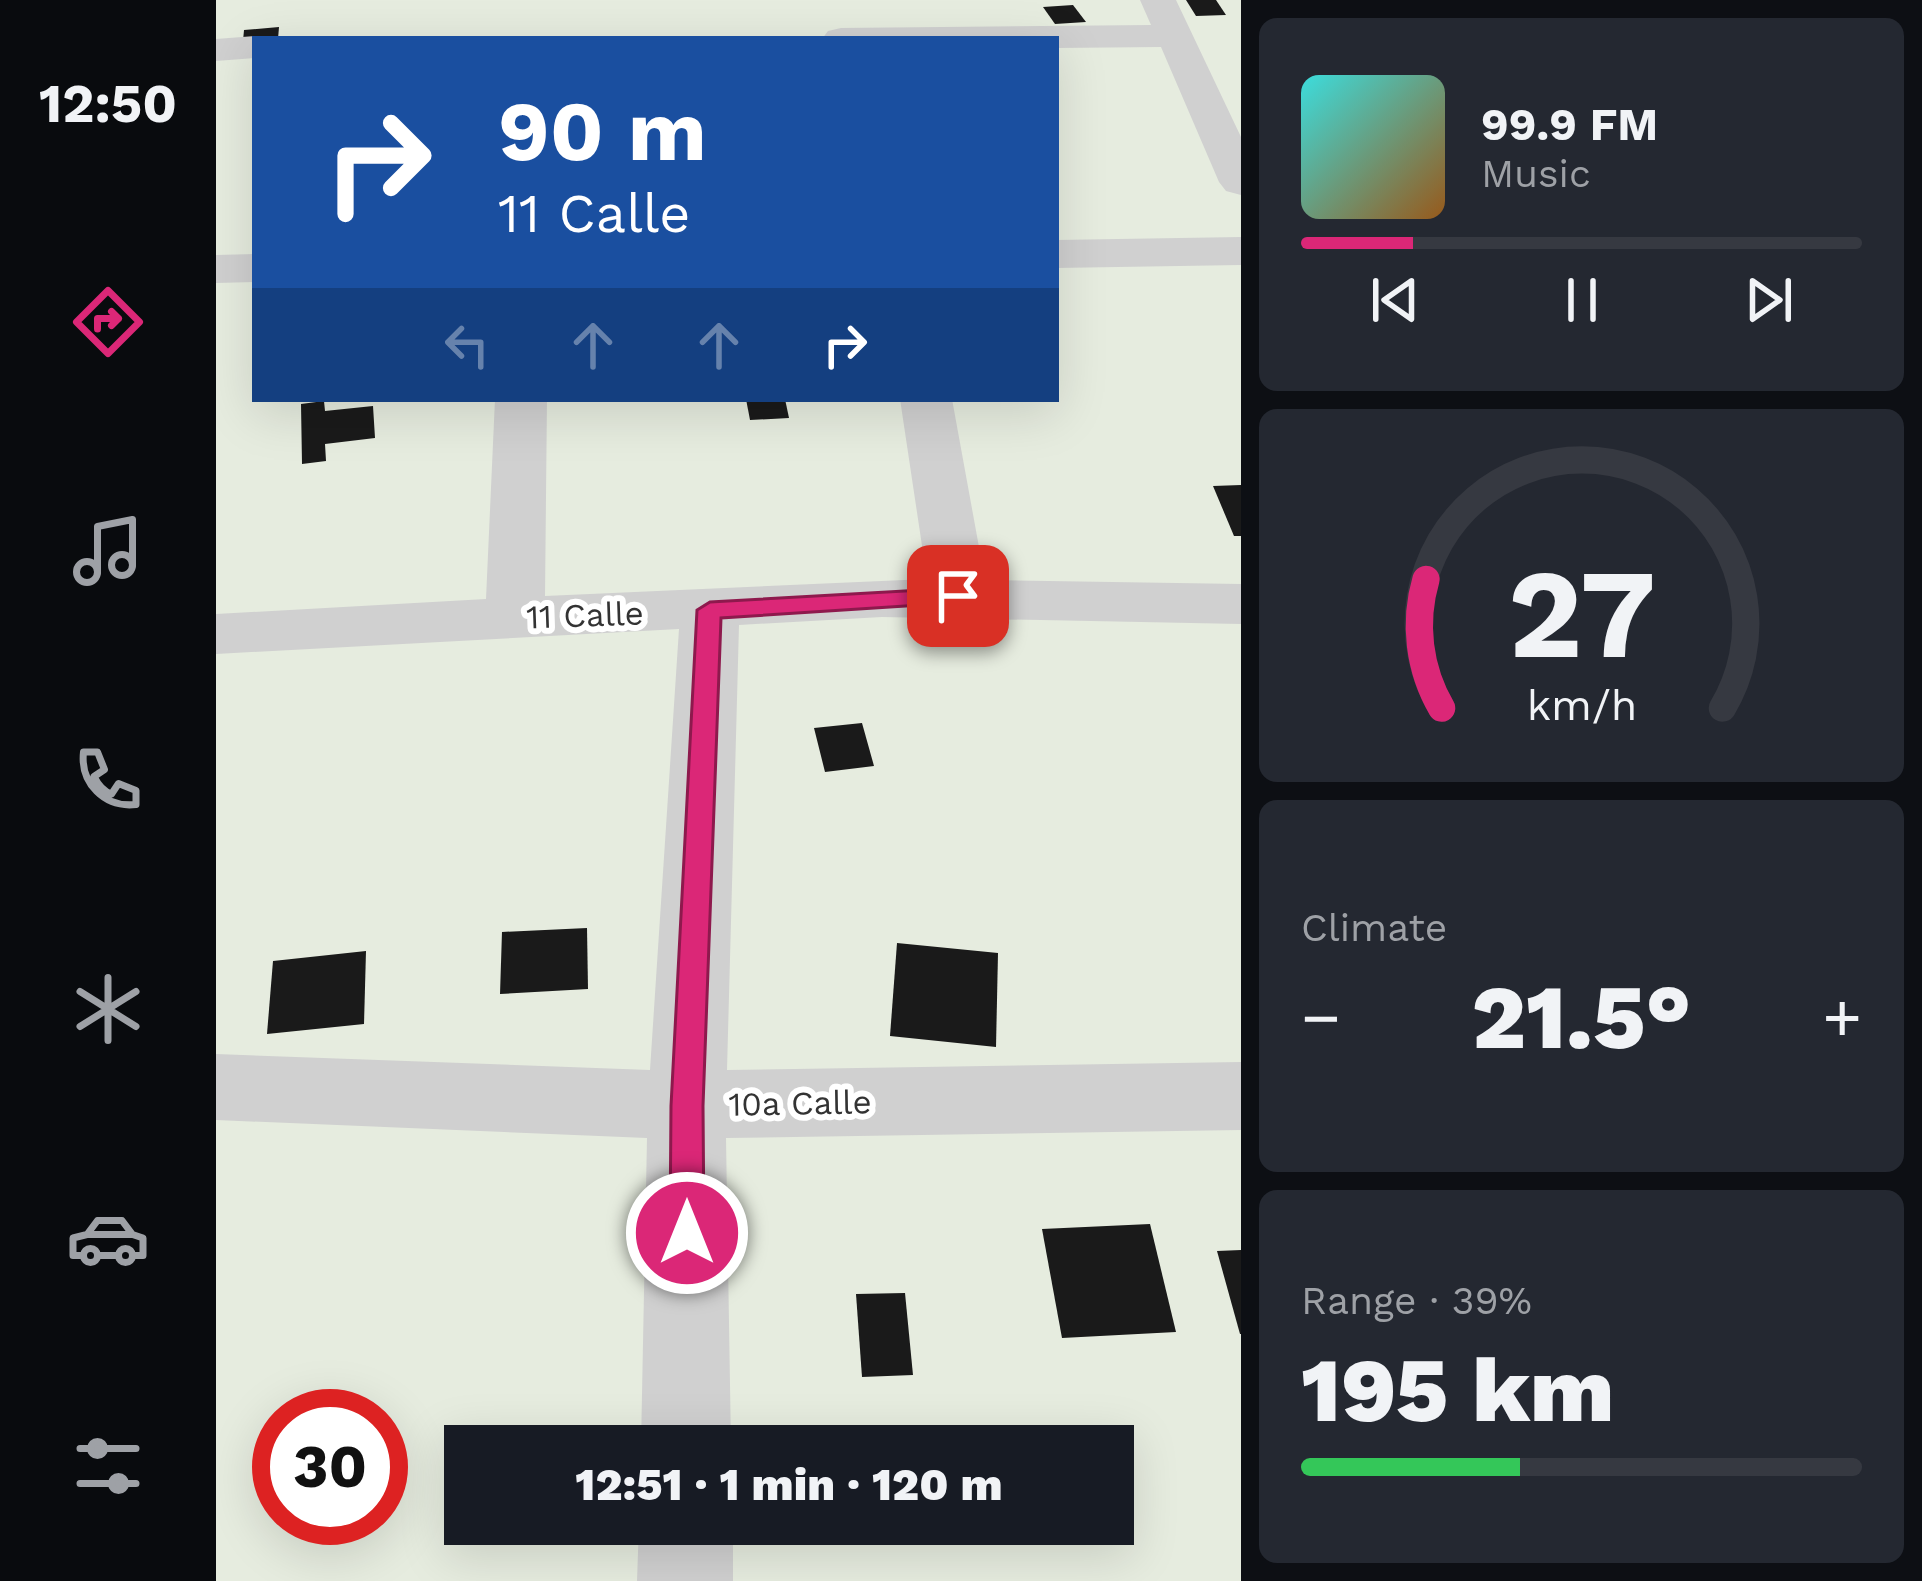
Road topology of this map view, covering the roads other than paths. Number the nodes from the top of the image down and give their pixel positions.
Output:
1 (867, 0) edge
2 (1166, 18) edge
3 (870, 36) edge
4 (912, 36) edge
5 (1241, 182) edge
6 (1241, 251) edge
7 (1059, 254) edge
8 (252, 268) edge
9 (216, 269) edge
10 (521, 402) edge
11 (926, 402) edge
12 (958, 596) junction
13 (1241, 604) edge
14 (710, 610) junction
15 (515, 617) junction
16 (216, 634) edge
17 (216, 1087) edge
18 (1241, 1096) edge
19 (687, 1106) junction
20 (686, 1425) edge
21 (686, 1545) edge
22 (686, 1581) edge

1 - 3 street
2 - 4 street
2 - 5 street
6 - 7 street
8 - 9 street
10 - 15 street
11 - 12 street
12 - 13 street, 11 Calle
12 - 14 street, 11 Calle
14 - 15 street, 11 Calle
14 - 19 street
15 - 16 street, 11 Calle
17 - 19 street, 10a Calle
18 - 19 street, 10a Calle
19 - 20 street
21 - 22 street

